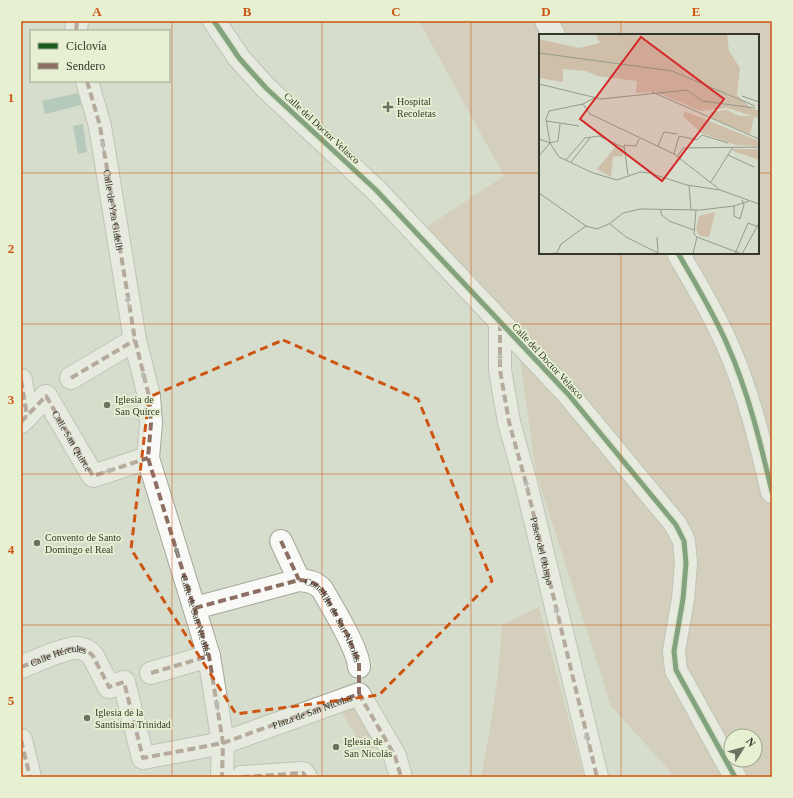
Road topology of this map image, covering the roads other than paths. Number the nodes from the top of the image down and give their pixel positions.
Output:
1 (214, 21) edge
2 (546, 21) edge
3 (553, 34) edge
4 (87, 82) edge
5 (679, 254) edge
6 (500, 323) junction
7 (135, 340) junction
8 (71, 378) dead end
9 (21, 380) edge
10 (24, 419) edge
11 (148, 458) junction
12 (772, 492) edge
13 (281, 541) dead end
14 (299, 580) junction
15 (194, 608) junction
16 (209, 656) junction
17 (21, 667) edge
18 (151, 673) dead end
19 (124, 682) joint
20 (359, 683) junction
21 (21, 740) edge
22 (223, 743) junction
23 (304, 775) edge
24 (30, 777) edge
25 (222, 777) edge
26 (242, 777) edge
27 (401, 777) edge
28 (597, 777) edge
29 (735, 777) edge

1 - 6 street, Calle del Doctor Velasco
2 - 3 street
7 -> 4 street, Calle de Yza Gidelli
5 - 12 street
28 -> 6 street, Paseo del Obispo
6 - 29 street, Calle del Doctor Velasco
7 - 8 street
11 -> 7 street, Calle de Yza Gidelli
9 - 10 street
10 -> 11 street, Calle San Quirce
15 -> 11 street, Calle de San Nicolás
13 - 14 street, Corralillo de San Nicolás
14 - 15 street, Corralillo de San Nicolás
14 - 20 street, Corralillo de San Nicolás
15 - 16 street, Calle de San Nicolás
16 - 18 street
22 -> 16 street, Calle de San Nicolás
17 - 19 street, Calle Hércules
19 - 22 street, Plaza de San Nicolas
20 - 22 street, Plaza de San Nicolas
20 - 27 street, Plaza de San Nicolas
21 - 24 street
22 - 25 street, Calle de San Nicolás
23 - 26 street

